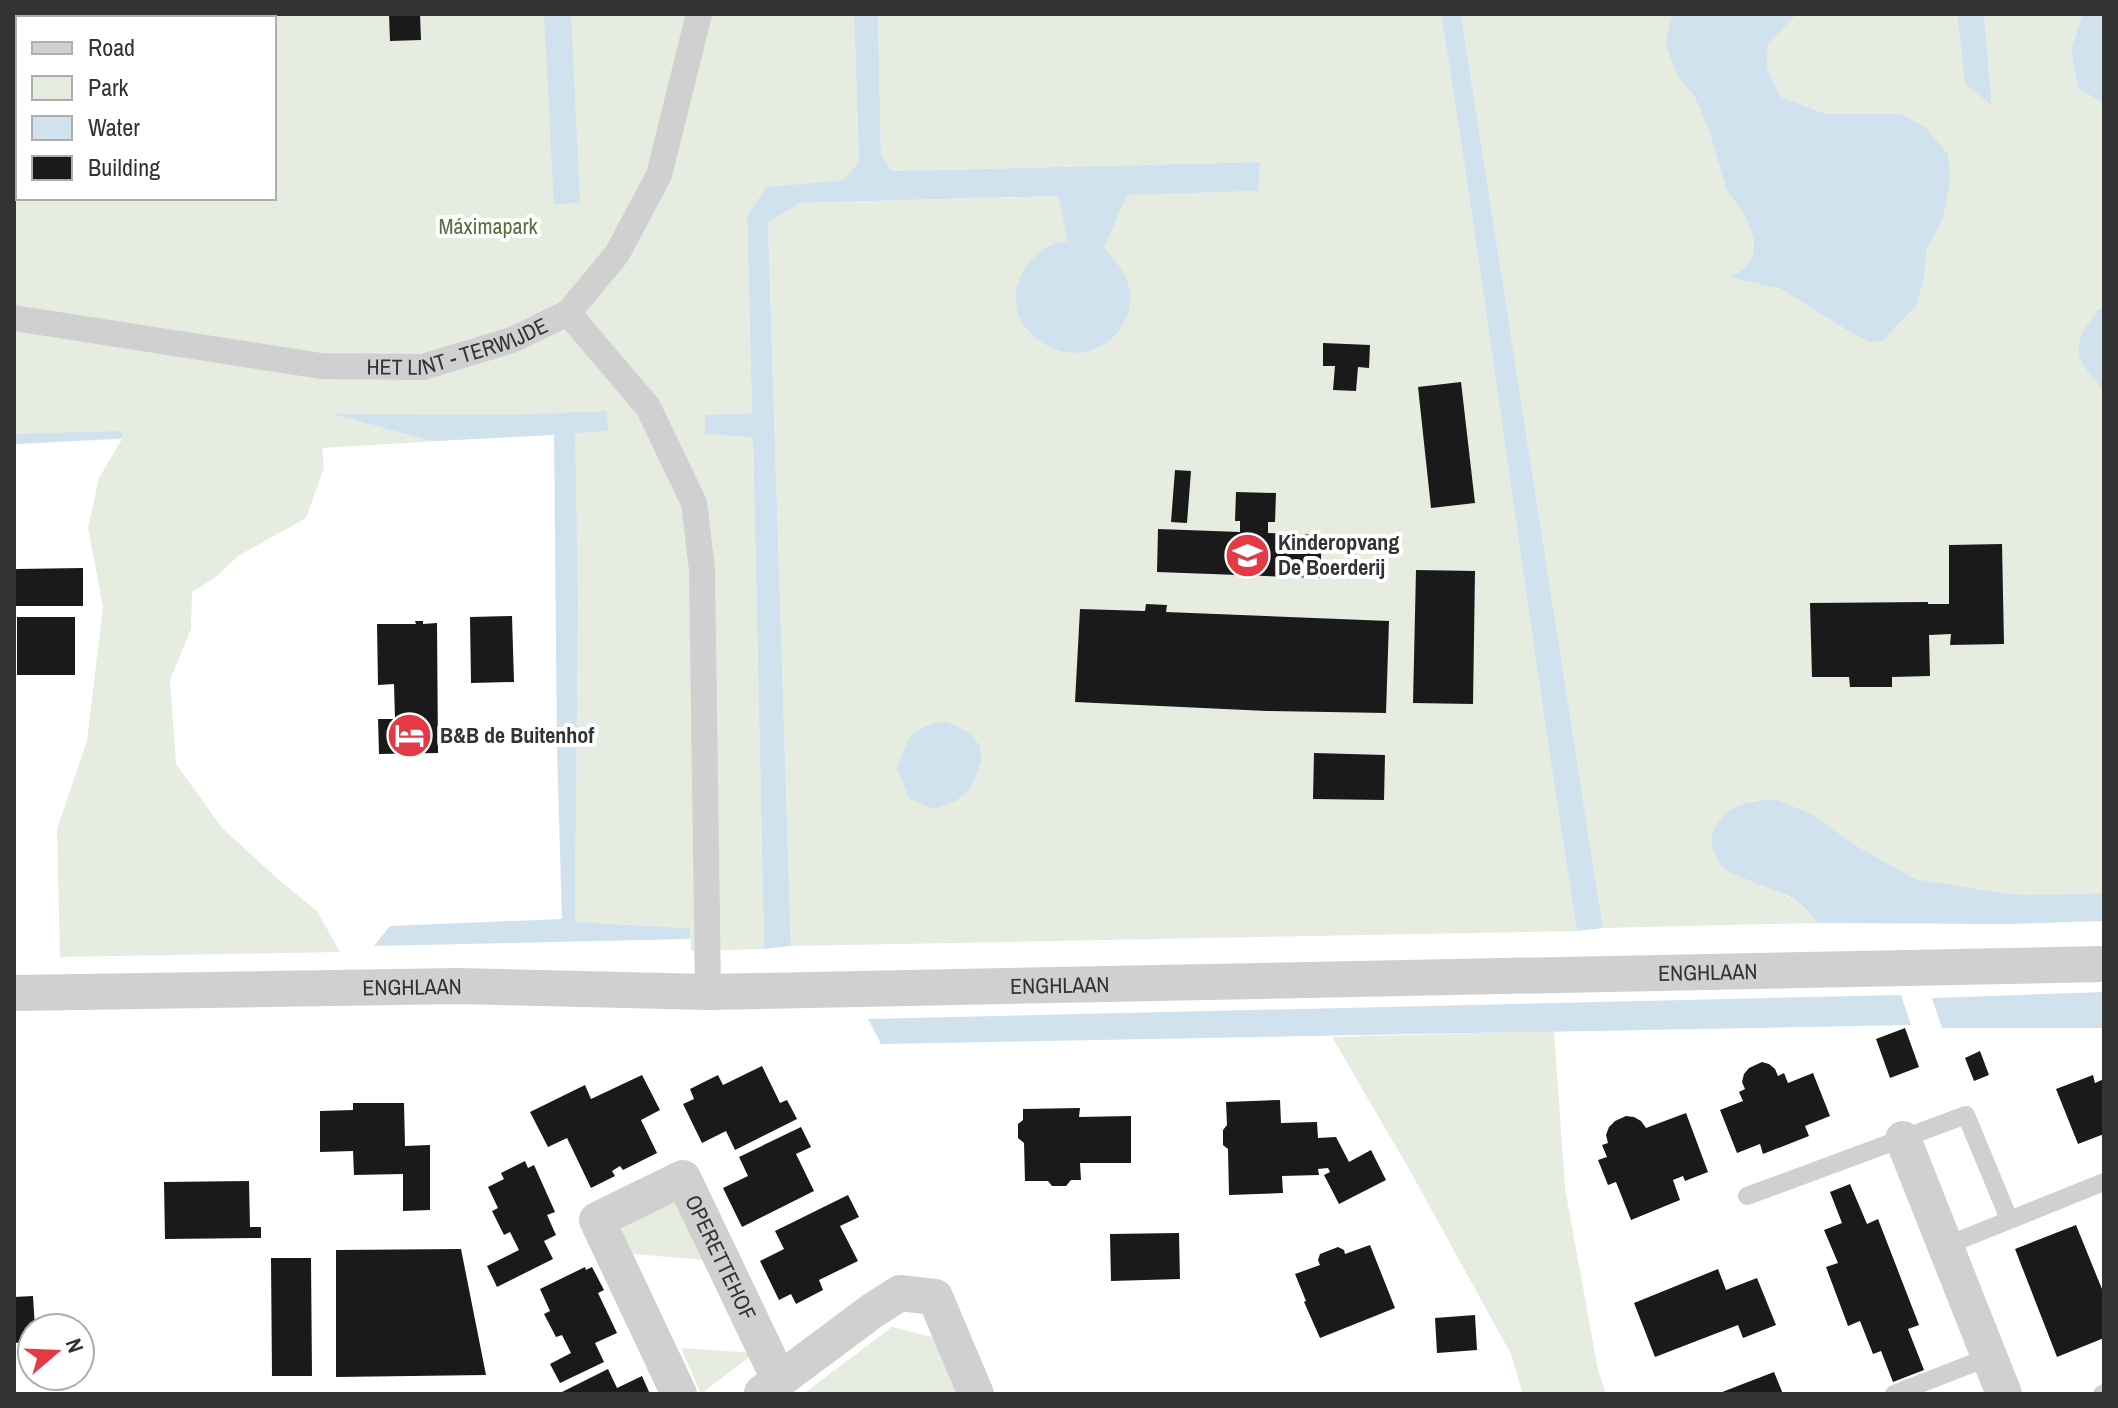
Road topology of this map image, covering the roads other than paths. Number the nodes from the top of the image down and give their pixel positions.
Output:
1 (699, 14) edge
2 (568, 313) junction
3 (14, 318) edge
4 (2104, 964) edge
5 (708, 992) junction
6 (14, 993) edge
7 (1903, 1139) junction
8 (2104, 1182) edge
9 (1747, 1196) dead end
10 (2009, 1219) junction
11 (1945, 1246) junction
12 (1989, 1357) junction
13 (770, 1387) edge
14 (679, 1394) edge
15 (976, 1394) edge
16 (1894, 1394) edge
17 (2004, 1394) edge

1 - 2 street, HET LINT - TERWIJDE
2 - 3 street, HET LINT - TERWIJDE
2 - 5 street
4 - 5 street, ENGHLAAN
5 - 6 street, ENGHLAAN
7 - 9 lane
7 - 10 lane
7 - 11 street
8 - 10 lane
10 - 11 lane
11 - 12 street
12 - 16 lane
12 - 17 street
13 - 14 street, OPERETTEHOF
13 - 15 street

